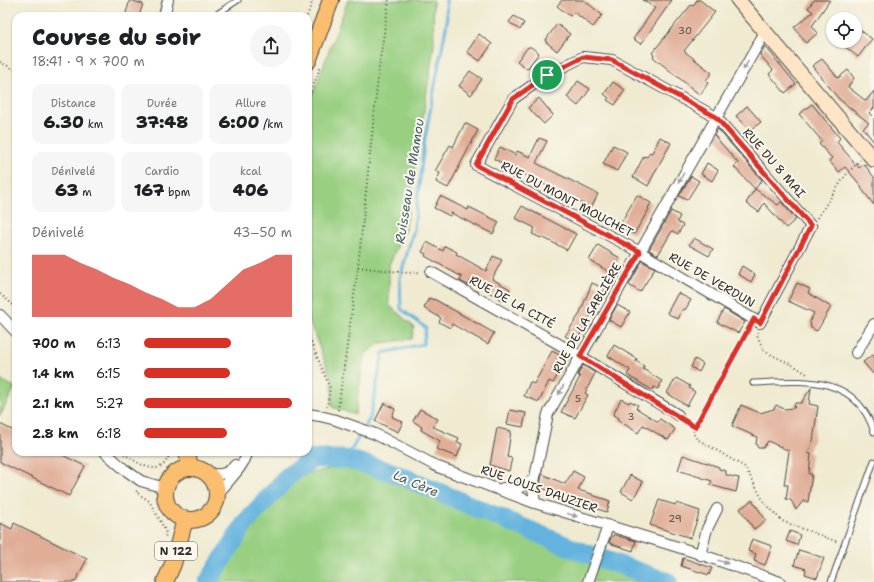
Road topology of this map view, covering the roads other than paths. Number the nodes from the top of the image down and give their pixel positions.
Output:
1 (168, 0) edge
2 (238, 0) edge
3 (331, 0) edge
4 (738, 0) edge
5 (165, 12) edge
6 (220, 12) edge
7 (765, 32) junction
8 (312, 50) edge
9 (716, 117) junction
10 (871, 156) edge
11 (811, 226) joint
12 (640, 252) junction
13 (430, 272) road end
14 (0, 315) edge
15 (874, 324) edge
16 (12, 328) edge
17 (856, 353) dead end
18 (580, 356) junction
19 (753, 383) dead end
20 (312, 415) edge
21 (678, 415) road end
22 (874, 432) edge
23 (109, 456) edge
24 (188, 456) edge
25 (241, 456) edge
26 (246, 456) edge
27 (874, 461) edge
28 (190, 468) junction
29 (207, 474) junction
30 (534, 479) junction
31 (480, 483) junction
32 (165, 488) junction
33 (216, 497) junction
34 (535, 503) junction
35 (717, 510) dead end
36 (185, 519) junction
37 (608, 526) junction
38 (700, 555) junction
39 (165, 582) edge
40 (588, 582) edge
41 (780, 582) edge
42 (831, 582) edge

1 - 5 street
2 - 6 lane
3 - 8 main road
4 - 7 main road
7 -> 9 street, RUE DE LA SABLIÈRE
7 - 10 main road
9 - 11 street, RUE DU 8 MAI
9 -> 12 street, RUE DE LA SABLIÈRE
9 - 12 street, RUE DU MONT MOUCHET
11 - 12 street, RUE DE VERDUN
12 - 18 street, RUE DE LA SABLIÈRE
13 - 18 street, RUE DE LA CITÉ
14 - 16 street
15 - 17 street
18 - 21 street, RUE DE LA CITÉ
18 -> 30 street, RUE DE LA SABLIÈRE
19 - 22 lane
20 - 31 street, RUE LOUIS DAUZIER
23 - 32 street
24 - 28 main road
25 - 29 street
26 - 33 street
27 - 42 lane
28 - 29 main road
28 - 32 main road
29 - 33 main road
30 - 31 street
30 - 34 street, RUE DE LA SABLIÈRE
31 - 34 street, RUE LOUIS DAUZIER
32 - 36 main road
33 - 36 main road
34 -> 37 street, RUE LOUIS DAUZIER
35 - 38 street
36 - 39 main road, N 122
37 - 38 street, RUE LOUIS DAUZIER
37 - 40 street
38 -> 41 street, RUE LOUIS DAUZIER

